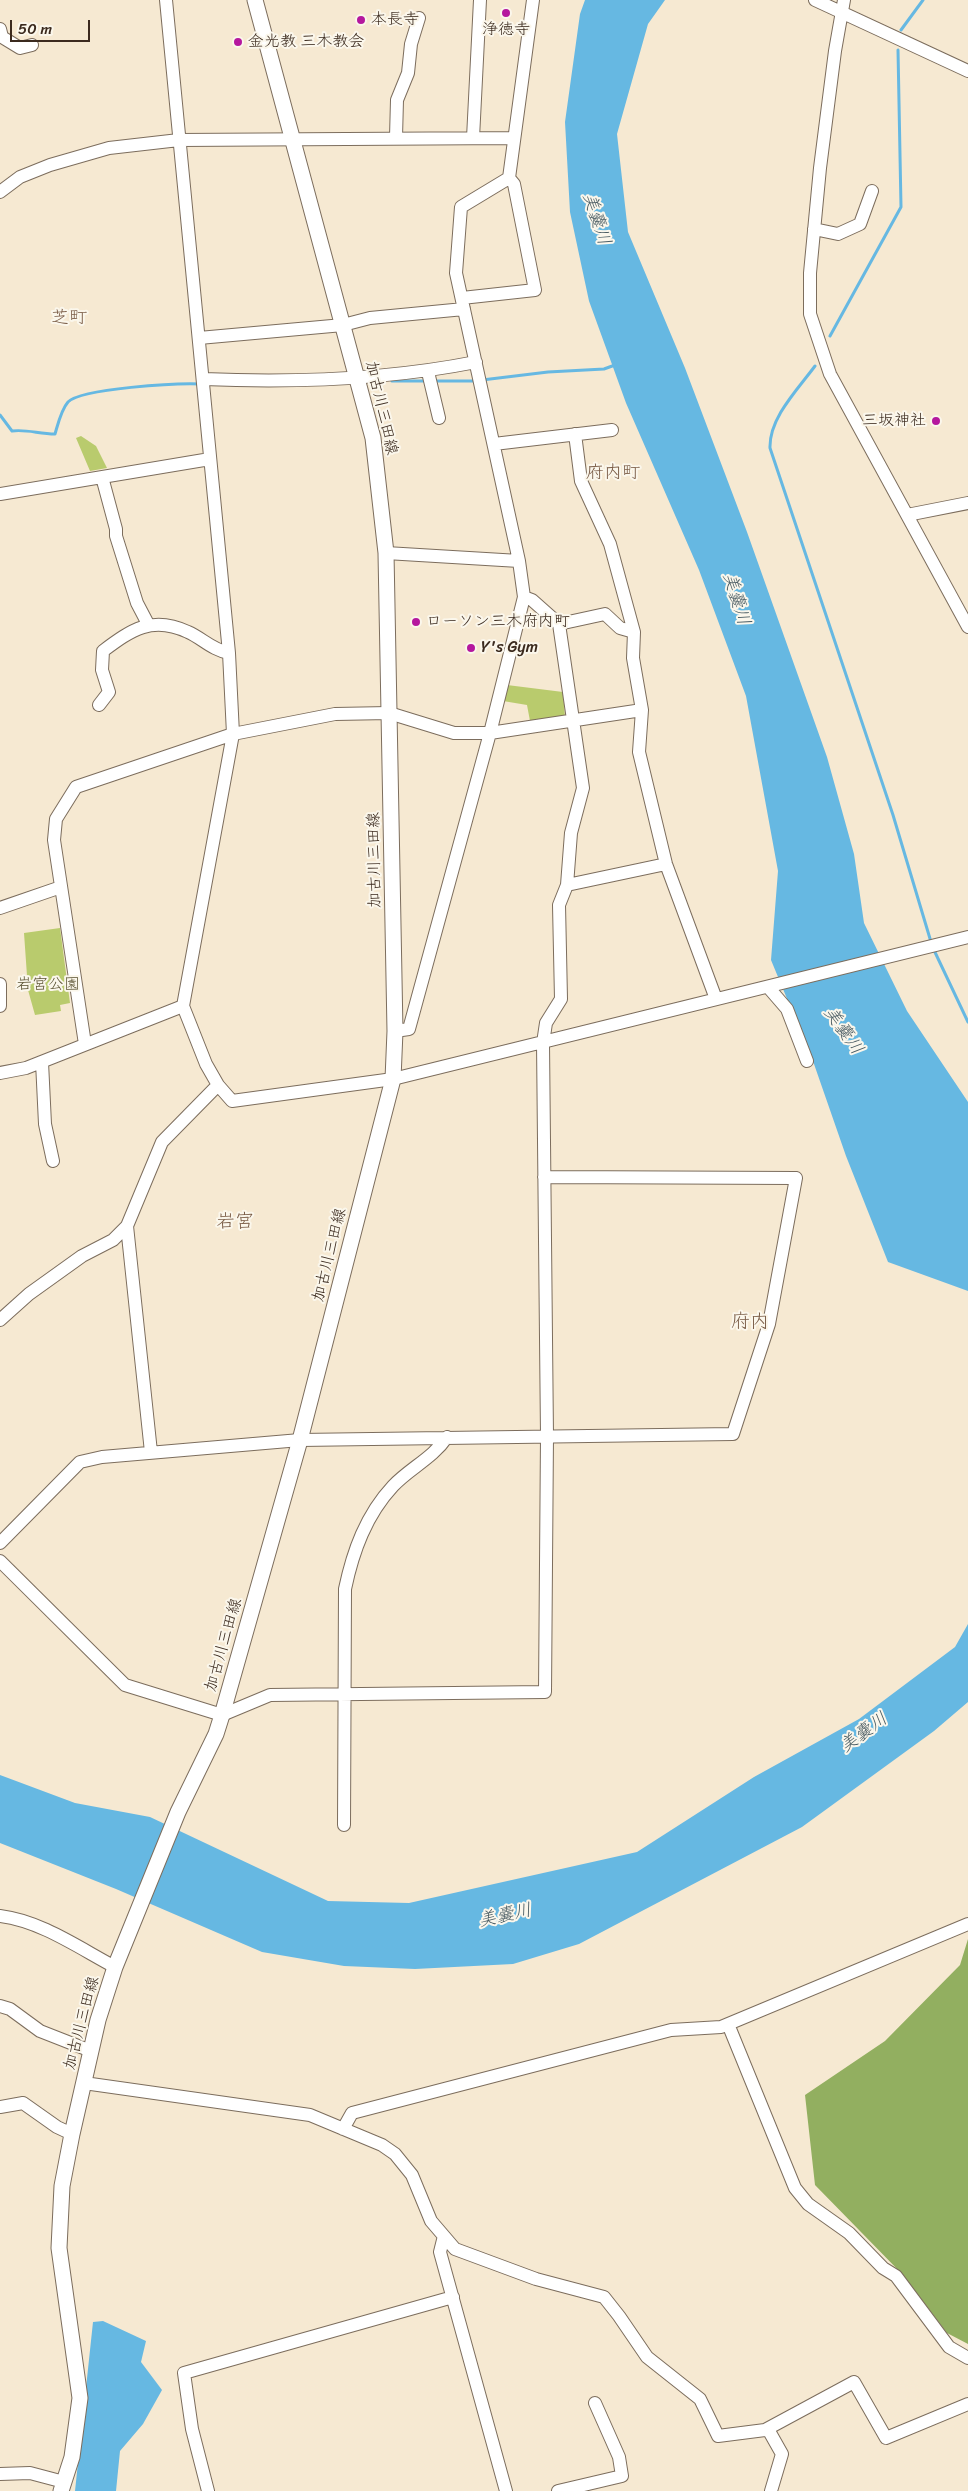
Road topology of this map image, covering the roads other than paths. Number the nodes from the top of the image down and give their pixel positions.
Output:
1 (166, 0) edge
2 (255, 0) edge
3 (480, 0) edge
4 (533, 0) edge
5 (816, 0) edge
6 (843, 6) edge
7 (419, 18) dead end
8 (0, 29) edge
9 (32, 45) dead end
10 (968, 71) edge
11 (396, 137) junction
12 (472, 138) junction
13 (514, 138) junction
14 (292, 139) junction
15 (179, 140) junction
16 (509, 178) junction
17 (872, 191) dead end
18 (0, 192) edge
19 (814, 229) junction
20 (463, 304) junction
21 (343, 325) junction
22 (200, 338) junction
23 (476, 362) junction
24 (428, 372) junction
25 (357, 378) junction
26 (203, 383) junction
27 (439, 418) dead end
28 (612, 430) dead end
29 (575, 434) junction
30 (494, 444) junction
31 (210, 459) junction
32 (102, 477) junction
33 (0, 494) edge
34 (968, 503) edge
35 (907, 515) junction
36 (386, 553) junction
37 (519, 561) junction
38 (524, 597) junction
39 (148, 624) junction
40 (559, 624) junction
41 (968, 627) edge
42 (634, 632) junction
43 (229, 653) junction
44 (99, 705) dead end
45 (642, 710) junction
46 (389, 713) junction
47 (573, 719) junction
48 (490, 732) junction
49 (233, 734) junction
50 (666, 864) junction
51 (567, 885) junction
52 (61, 887) junction
53 (0, 908) edge
54 (968, 937) edge
55 (0, 984) edge
56 (768, 987) junction
57 (716, 999) junction
58 (0, 1006) edge
59 (183, 1006) junction
60 (395, 1031) junction
61 (543, 1043) junction
62 (85, 1044) junction
63 (807, 1061) dead end
64 (42, 1062) junction
65 (0, 1073) edge
66 (393, 1079) junction
67 (218, 1085) junction
68 (53, 1162) dead end
69 (544, 1177) junction
70 (127, 1226) junction
71 (0, 1320) edge
72 (547, 1436) junction
73 (446, 1437) junction
74 (300, 1440) junction
75 (151, 1452) junction
76 (0, 1543) edge
77 (0, 1561) edge
78 (343, 1695) junction
79 (222, 1715) junction
80 (344, 1825) dead end
81 (0, 1916) edge
82 (968, 1924) edge
83 (115, 1967) junction
84 (0, 2006) edge
85 (728, 2024) junction
86 (91, 2051) junction
87 (84, 2083) junction
88 (0, 2107) edge
89 (343, 2129) junction
90 (72, 2134) junction
91 (444, 2236) junction
92 (453, 2297) junction
93 (968, 2358) edge
94 (595, 2403) dead end
95 (968, 2404) edge
96 (765, 2430) junction
97 (0, 2474) edge
98 (62, 2486) edge
99 (579, 2489) edge
100 (208, 2491) edge
101 (506, 2491) edge
102 (558, 2491) edge
103 (771, 2491) edge

1 - 15 street
2 - 14 main road, 加古川三田線
3 - 12 street
4 - 13 street
5 - 6 street
6 - 10 street
6 - 19 street
7 - 11 street
8 - 9 street
11 - 12 street
11 - 14 street
12 - 13 street
13 - 16 street
14 - 15 street
14 - 21 main road, 加古川三田線
15 - 18 street
15 - 22 street
16 - 20 street
16 - 20 street
17 - 19 street
19 - 35 street
20 - 21 street
20 - 23 street
21 - 22 street
21 - 25 main road, 加古川三田線
22 - 26 street
23 - 24 street
23 - 30 street
24 - 25 street
24 - 27 street
25 - 26 street
25 - 36 main road, 加古川三田線
26 - 31 street
28 - 29 street
29 - 30 street
29 - 42 street
30 - 37 street
31 - 32 street
31 - 43 street
32 - 33 street
32 - 39 street
34 - 35 street
35 - 41 street
36 - 37 street
36 - 46 main road, 加古川三田線
37 - 38 street
38 - 40 street
38 - 48 street
39 - 43 street
39 - 44 street
40 - 42 street
40 - 47 street
42 - 45 street
43 - 49 street
45 - 47 street
45 - 50 street
46 - 48 street
46 - 49 street
46 - 60 main road, 加古川三田線
47 - 48 street
47 - 51 street
48 - 60 street
49 - 52 street
49 - 59 street
50 - 51 street
50 - 57 street
51 - 61 street
52 - 53 street
52 - 62 street
54 - 56 street
55 - 58 street
56 - 57 street
56 - 63 street
57 - 61 street
59 - 62 street
59 - 67 street
60 - 66 main road, 加古川三田線
61 - 66 street
61 - 69 street
62 - 64 street
64 - 65 street
64 - 68 street
66 - 67 street
66 - 74 main road, 加古川三田線
67 - 70 street
69 - 72 street
69 - 72 street
70 - 71 street
70 - 75 street
72 - 73 street
72 - 78 street
73 - 74 street
73 - 78 street
74 - 75 street
74 - 79 main road, 加古川三田線
75 - 76 street
77 - 79 street
78 - 79 street
78 - 80 street
79 - 83 main road, 加古川三田線
81 - 83 street
82 - 85 street
83 - 86 main road, 加古川三田線
84 - 86 street
85 - 89 street
85 - 93 street
86 - 87 main road, 加古川三田線
87 - 89 street
87 - 90 main road, 加古川三田線
88 - 90 street
89 - 91 street
90 - 98 main road, 加古川三田線
91 - 92 street
91 - 96 street
92 - 100 street
92 - 101 street
94 - 99 street
95 - 96 street
96 - 103 street
97 - 98 street
99 - 102 street

